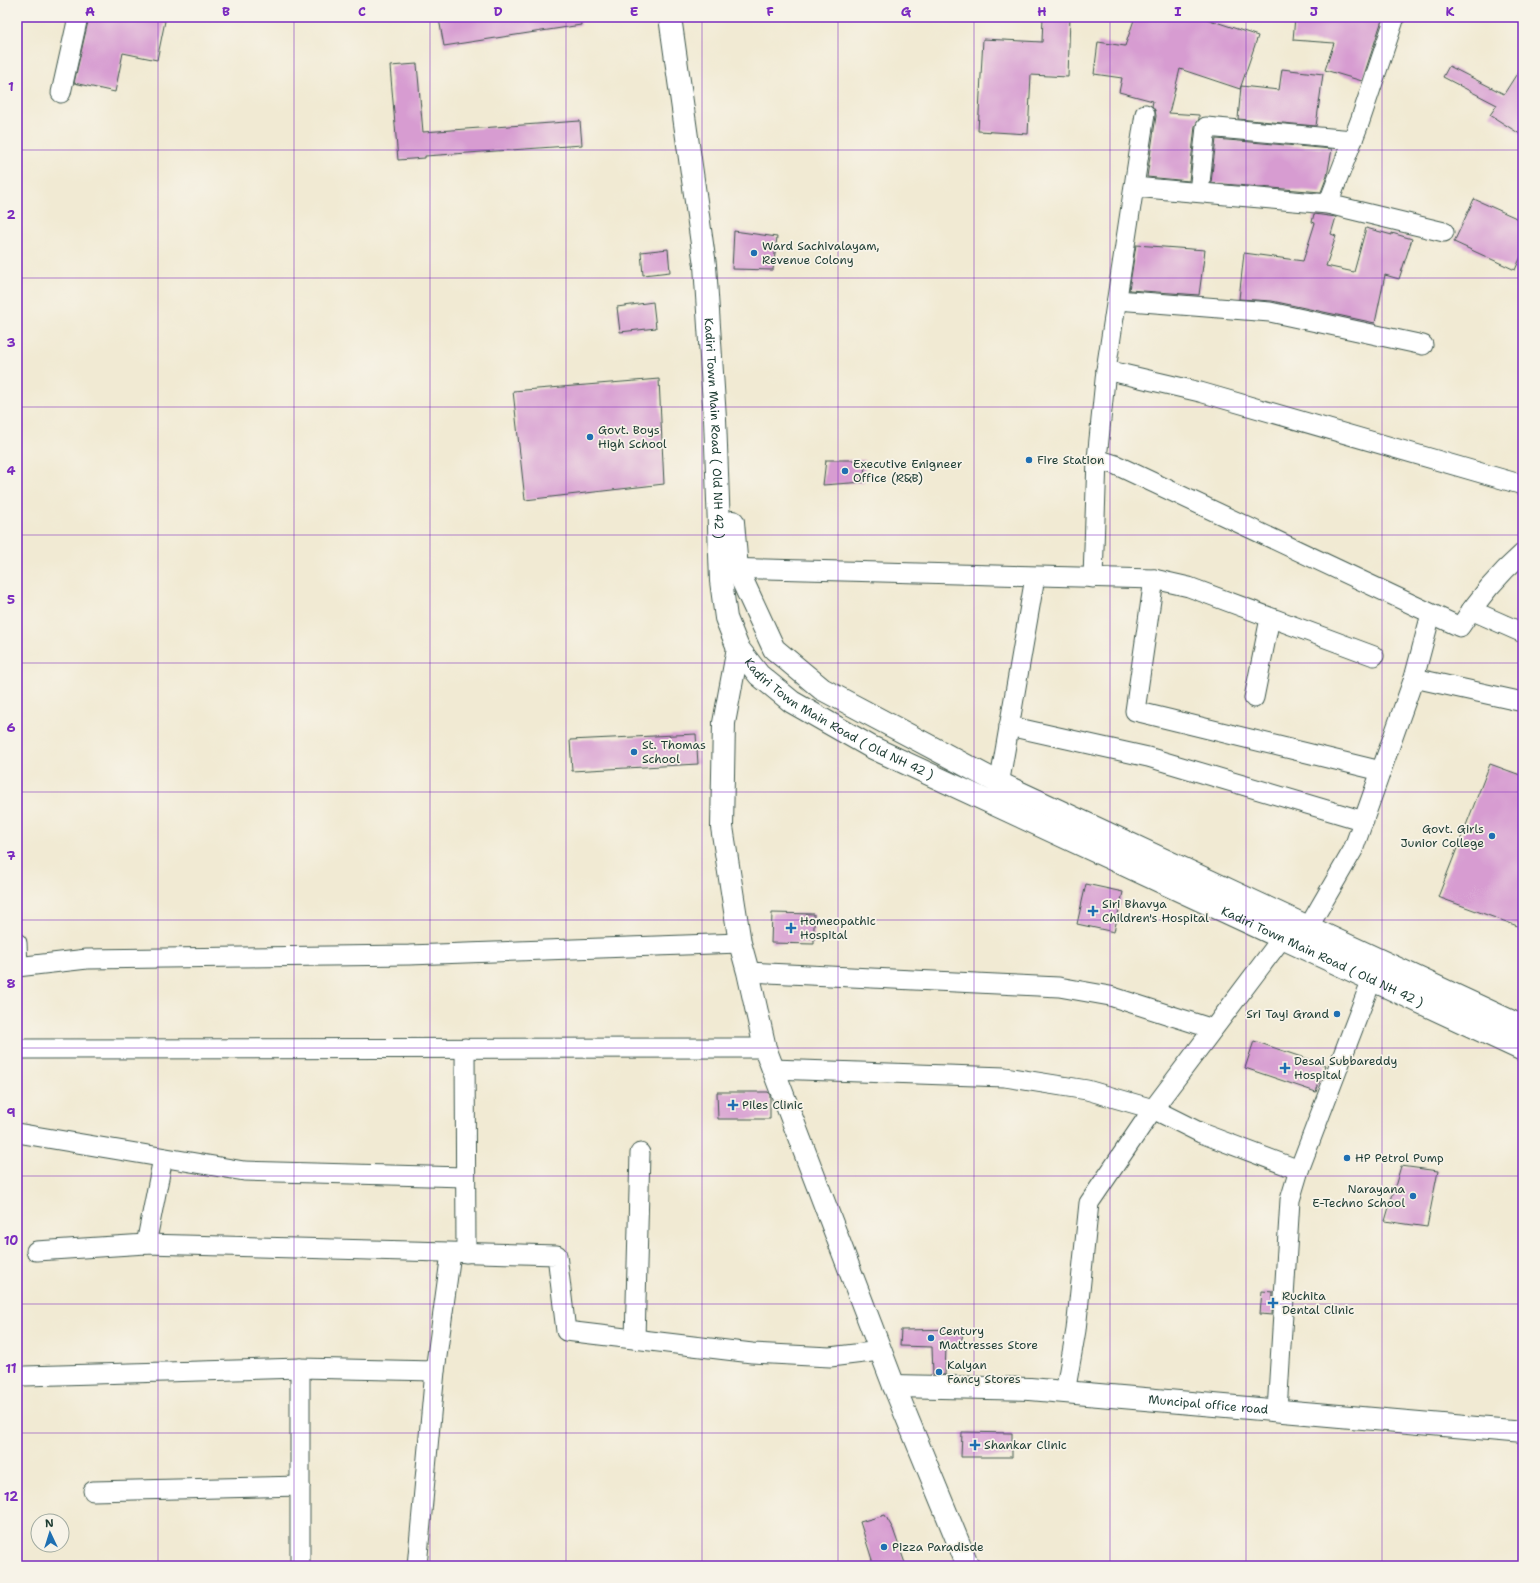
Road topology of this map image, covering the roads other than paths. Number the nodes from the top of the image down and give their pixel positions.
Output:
1 (78, 17) edge
2 (670, 17) edge
3 (684, 17) edge
4 (1395, 17) edge
5 (61, 93) dead end
6 (1145, 114) dead end
7 (1353, 140) junction
8 (1134, 187) junction
9 (1199, 192) junction
10 (1328, 204) junction
11 (1444, 232) dead end
12 (1117, 300) junction
13 (1423, 345) dead end
14 (1106, 370) junction
15 (1097, 459) junction
16 (1523, 485) edge
17 (1519, 561) edge
18 (728, 569) junction
19 (1035, 577) junction
20 (1094, 578) junction
21 (1154, 579) junction
22 (1471, 610) junction
23 (1431, 614) junction
24 (1270, 618) junction
25 (1523, 633) edge
26 (738, 648) junction
27 (1374, 656) dead end
28 (1414, 678) junction
29 (1254, 698) dead end
30 (1523, 702) edge
31 (1009, 726) junction
32 (1381, 771) junction
33 (997, 794) junction
34 (1364, 821) junction
35 (1296, 936) junction
36 (17, 943) edge
37 (740, 943) junction
38 (17, 967) edge
39 (748, 972) junction
40 (1372, 980) junction
41 (1523, 1028) edge
42 (1214, 1029) junction
43 (465, 1048) junction
44 (765, 1048) junction
45 (17, 1049) edge
46 (1523, 1050) edge
47 (772, 1069) junction
48 (1153, 1109) junction
49 (17, 1133) edge
50 (640, 1152) dead end
51 (163, 1158) junction
52 (1299, 1170) junction
53 (466, 1177) junction
54 (146, 1244) junction
55 (36, 1251) dead end
56 (458, 1253) junction
57 (635, 1339) junction
58 (880, 1351) junction
59 (300, 1368) junction
60 (435, 1371) junction
61 (24, 1376) dead end
62 (894, 1386) junction
63 (1065, 1392) junction
64 (1277, 1411) junction
65 (1523, 1432) edge
66 (300, 1486) junction
67 (93, 1491) dead end
68 (300, 1566) edge
69 (417, 1566) edge
70 (968, 1566) edge

1 - 5 street
2 - 18 main road, Kadiri Town Main Road ( Old NH 42 )
3 - 18 main road, Kadiri Town Main Road ( Old NH 42 )
4 - 7 street
6 - 8 street
7 - 9 street
7 - 10 street
8 - 9 street
8 - 12 street
9 - 10 street
10 - 11 street
12 - 13 street
12 - 14 street
14 - 15 street
14 - 16 street
15 - 20 street
15 - 23 street
17 - 22 street
18 - 19 street
18 - 26 main road, Kadiri Town Main Road ( Old NH 42 )
18 - 33 main road, Kadiri Town Main Road ( Old NH 42 )
19 - 20 street
19 - 31 street
20 - 21 street
21 - 24 street
21 - 32 street
22 - 23 street
22 - 25 street
23 - 28 street
24 - 27 street
24 - 29 street
26 - 33 main road, Kadiri Town Main Road ( Old NH 42 )
26 - 37 main road
28 - 30 street
28 - 32 street
31 - 33 street
31 - 34 street
32 - 34 street
33 - 35 main road, Kadiri Town Main Road ( Old NH 42 )
33 - 35 main road, Kadiri Town Main Road ( Old NH 42 )
34 - 35 street
35 - 40 main road, Kadiri Town Main Road ( Old NH 42 )
35 - 41 main road, Kadiri Town Main Road ( Old NH 42 )
35 - 42 street
36 - 38 street
37 - 38 street
37 - 39 main road
39 - 42 street
39 - 44 main road
40 - 46 main road, Kadiri Town Main Road ( Old NH 42 )
40 - 52 street
42 - 48 street
43 - 44 street
43 - 45 street
43 - 53 street
44 - 47 main road
47 - 48 street
47 - 58 main road
48 - 52 street
48 - 63 street
49 - 51 street
50 - 57 street
51 - 53 street
51 - 54 street
52 - 64 street
53 - 56 street
54 - 55 street
54 - 56 street
56 - 57 street
56 - 60 street
57 - 58 street
58 - 62 main road
59 - 60 street
59 - 61 street
59 - 66 street
60 - 69 street
62 - 63 main road, Muncipal office road
62 - 70 main road
63 - 64 main road, Muncipal office road
64 - 65 main road, Muncipal office road
66 - 67 street
66 - 68 street

